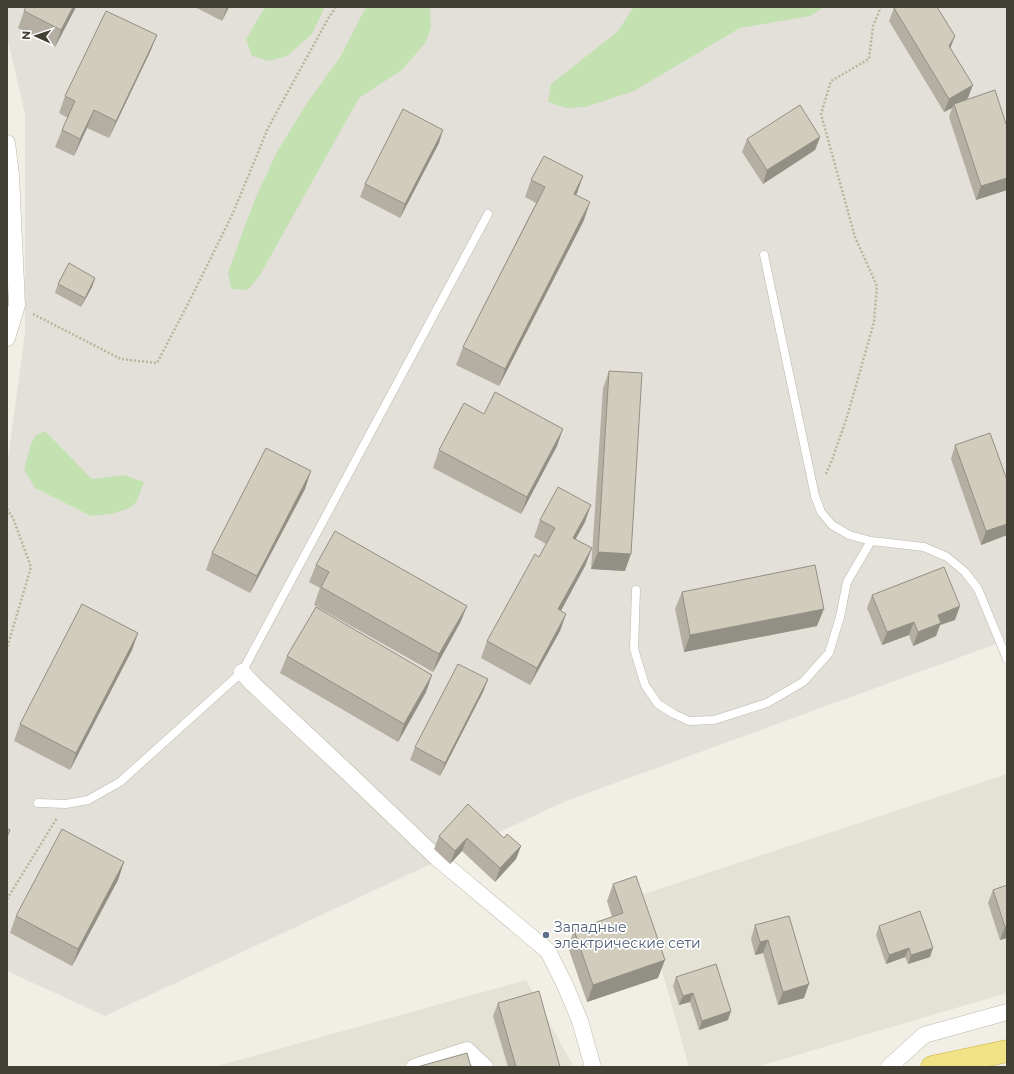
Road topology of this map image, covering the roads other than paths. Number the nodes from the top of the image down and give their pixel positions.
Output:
1 (7, 143) edge
2 (488, 214) dead end
3 (764, 255) dead end
4 (7, 338) edge
5 (871, 541) junction
6 (636, 590) dead end
7 (1007, 659) edge
8 (242, 672) junction
9 (38, 803) dead end
10 (1007, 1012) edge
11 (1007, 1051) edge
12 (414, 1067) edge
13 (485, 1067) edge
14 (593, 1067) edge
15 (889, 1067) edge
16 (932, 1067) edge

1 - 4 street
2 - 8 lane
3 - 5 lane
5 - 6 lane
5 - 7 lane
8 - 9 lane
8 - 14 street
10 - 15 street
11 - 16 highway
12 - 13 street

